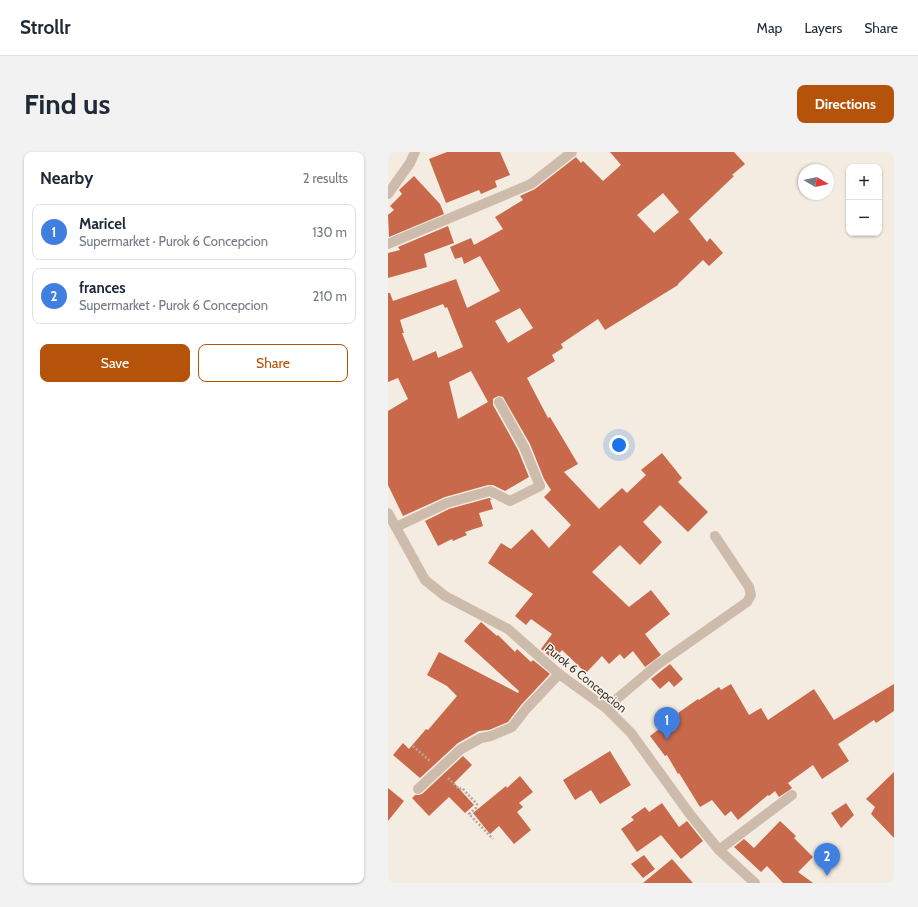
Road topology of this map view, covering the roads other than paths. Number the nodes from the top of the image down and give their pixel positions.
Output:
1 (415, 152) edge
2 (572, 152) edge
3 (388, 194) edge
4 (388, 244) edge
5 (499, 402) dead end
6 (388, 513) edge
7 (396, 527) junction
8 (715, 536) dead end
9 (560, 674) junction
10 (606, 708) junction
11 (418, 789) dead end
12 (792, 795) dead end
13 (719, 850) junction
14 (755, 883) edge

1 - 3 street
2 - 4 street
5 - 7 street
6 - 7 street, Purok 6 Concepcion
7 - 9 street, Purok 6 Concepcion
8 - 10 street
9 - 10 street, Purok 6 Concepcion
9 - 11 street
10 - 13 street, Purok 6 Concepcion
12 - 13 street
13 - 14 street, Purok 6 Concepcion

